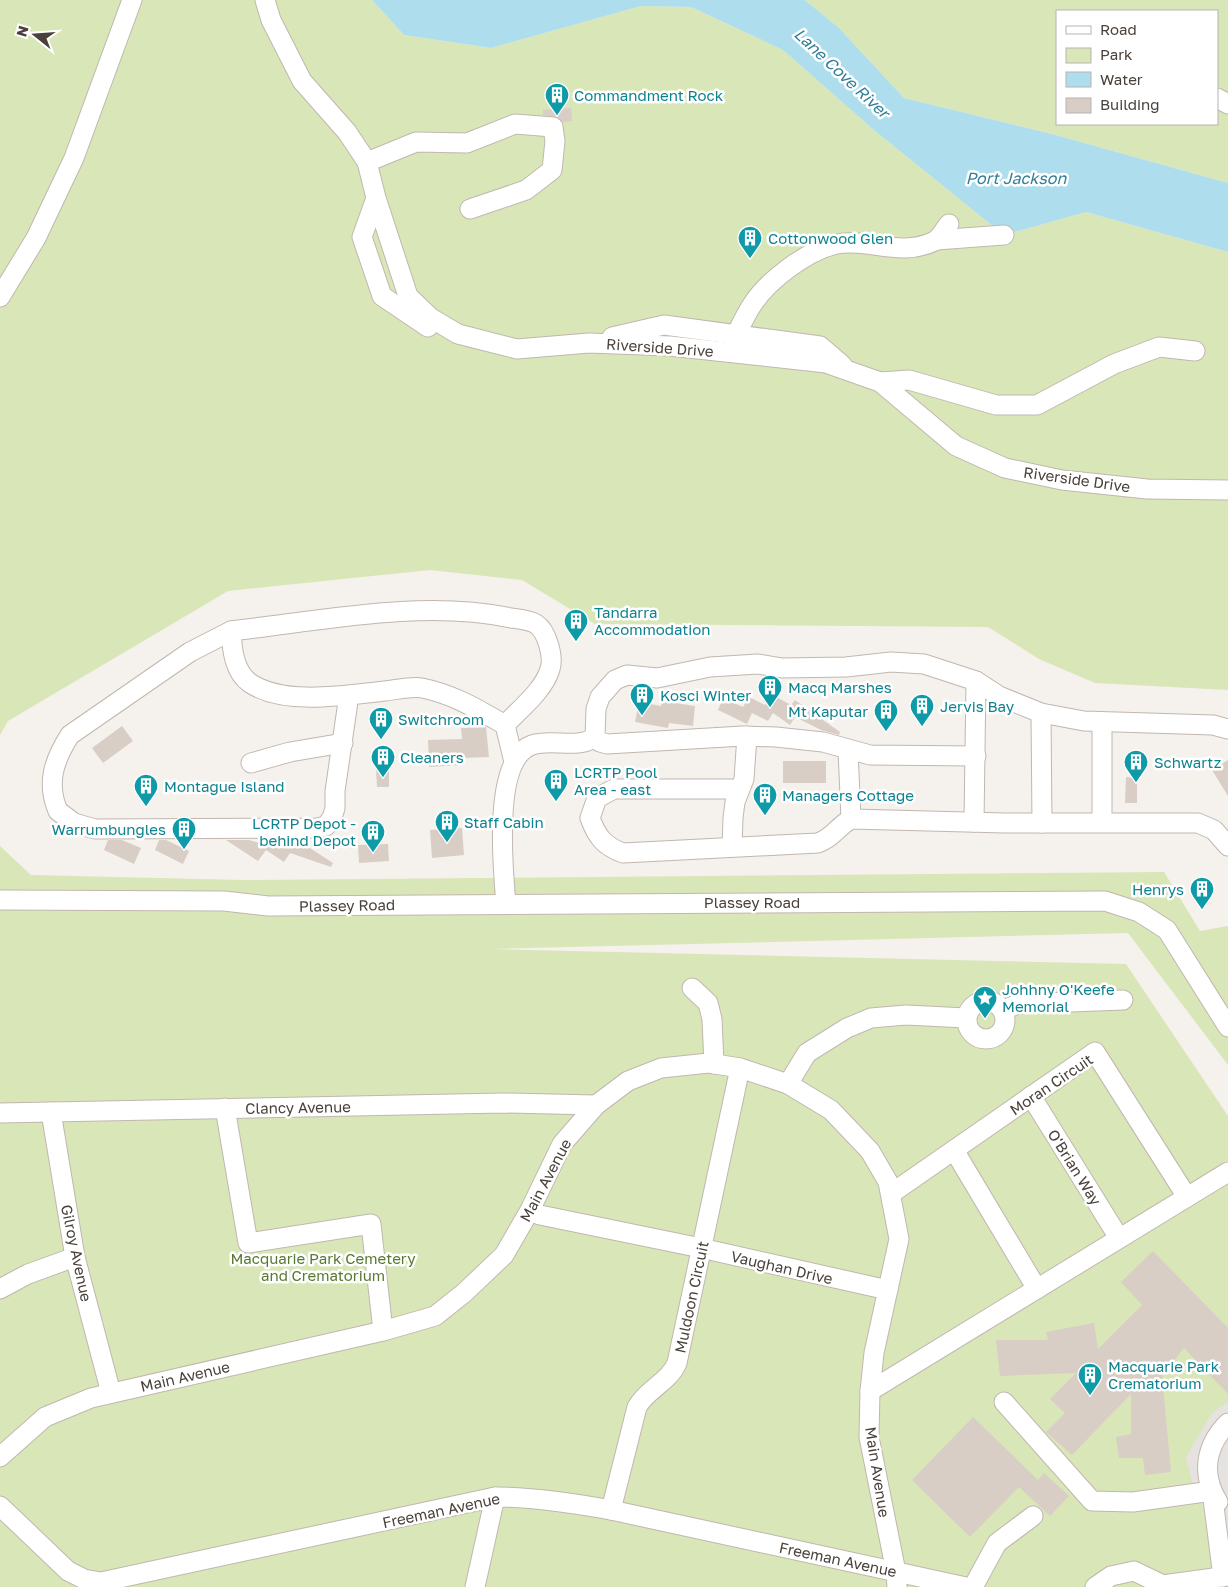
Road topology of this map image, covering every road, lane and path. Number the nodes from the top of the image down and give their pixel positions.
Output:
1 (132, 0) edge
2 (265, 0) edge
3 (367, 162) junction
4 (376, 198) junction
5 (470, 209) dead end
6 (949, 224) dead end
7 (1004, 235) dead end
8 (936, 240) junction
9 (0, 297) edge
10 (736, 335) junction
11 (588, 343) junction
12 (516, 349) junction
13 (1195, 351) dead end
14 (847, 370) junction
15 (880, 382) junction
16 (1228, 490) edge
17 (231, 631) junction
18 (976, 681) junction
19 (349, 695) junction
20 (1041, 713) junction
21 (1102, 722) junction
22 (505, 725) junction
23 (1228, 729) edge
24 (747, 736) junction
25 (595, 737) junction
26 (342, 743) junction
27 (848, 750) junction
28 (976, 756) junction
29 (514, 762) junction
30 (251, 763) dead end
31 (739, 791) junction
32 (851, 819) junction
33 (974, 822) junction
34 (1102, 822) junction
35 (1042, 823) junction
36 (1228, 846) edge
37 (732, 847) junction
38 (0, 900) edge
39 (506, 904) junction
40 (692, 988) dead end
41 (1123, 1000) dead end
42 (1003, 1010) junction
43 (966, 1018) junction
44 (1228, 1027) edge
45 (714, 1064) junction
46 (740, 1068) junction
47 (788, 1084) junction
48 (1031, 1096) junction
49 (596, 1106) junction
50 (225, 1108) junction
51 (51, 1112) junction
52 (0, 1113) edge
53 (954, 1150) junction
54 (1228, 1172) edge
55 (892, 1193) junction
56 (1187, 1197) junction
57 (530, 1210) junction
58 (1120, 1238) junction
59 (702, 1248) junction
60 (75, 1257) junction
61 (1037, 1288) junction
62 (0, 1290) edge
63 (888, 1290) junction
64 (383, 1330) junction
65 (870, 1391) junction
66 (111, 1393) junction
67 (1004, 1402) dead end
68 (1228, 1424) edge
69 (0, 1457) edge
70 (1212, 1491) junction
71 (495, 1497) junction
72 (0, 1506) edge
73 (611, 1510) junction
74 (1228, 1512) edge
75 (1033, 1516) dead end
76 (1223, 1529) edge
77 (1225, 1576) edge
78 (896, 1579) edge
79 (475, 1587) edge
80 (966, 1587) edge
81 (973, 1587) edge
82 (1095, 1587) edge

1 - 9 street
2 - 3 street, Riverside Drive
3 - 4 street, Riverside Drive
3 - 5 street
4 - 12 street, Riverside Drive
4 - 12 street
6 - 8 street
7 - 8 street
8 - 10 street
10 - 11 street
10 - 14 street
11 - 12 street, Riverside Drive
11 - 14 street, Riverside Drive
13 - 15 street
14 - 15 street, Riverside Drive
15 - 16 street, Riverside Drive
17 - 19 street
17 - 22 street
17 - 26 street
18 - 20 street
18 - 25 street
18 - 28 street
19 - 22 street
19 - 26 street
20 - 21 street
20 - 35 street
21 - 23 street
21 - 34 street
22 - 29 street
24 - 25 street
24 - 27 street
24 - 31 street
25 - 29 street
26 - 30 street
27 - 28 street
27 - 32 street
28 - 33 street
29 - 39 street
31 - 37 street
31 - 37 street
32 - 33 street
32 - 37 street
33 - 35 street
34 - 35 street
34 - 36 street
38 - 39 street, Plassey Road
39 - 44 street, Plassey Road
40 - 45 street
41 - 42 street
42 - 43 street
42 - 43 street
43 - 47 street
45 - 46 street, Main Avenue
45 - 49 street, Main Avenue
46 - 47 street, Main Avenue
46 - 59 street, Muldoon Circuit
47 - 55 street, Main Avenue
48 - 53 street, Moran Circuit
48 - 56 street, Moran Circuit
48 - 58 street, O'Brian Way
49 - 50 street, Clancy Avenue
49 - 57 street, Main Avenue
50 - 51 street, Clancy Avenue
50 - 64 street
51 - 52 street, Clancy Avenue
51 - 60 street, Gilroy Avenue
53 - 55 street, Moran Circuit
53 - 61 street
54 - 56 street
55 - 63 street, Main Avenue
56 - 58 street
57 - 59 street, Vaughan Drive
57 - 64 street, Main Avenue
58 - 61 street
59 - 63 street, Vaughan Drive
59 - 73 street, Muldoon Circuit
60 - 62 street
60 - 66 street, Gilroy Avenue
61 - 65 street
63 - 65 street, Main Avenue
64 - 66 street, Main Avenue
65 - 78 street, Main Avenue
66 - 69 street, Main Avenue
67 - 70 street
68 - 70 street
70 - 74 street
70 - 76 street
71 - 72 street, Freeman Avenue
71 - 73 street, Freeman Avenue
71 - 79 street
73 - 78 street, Freeman Avenue
75 - 81 street
76 - 77 street
77 - 82 street
78 - 80 street, Freeman Avenue

